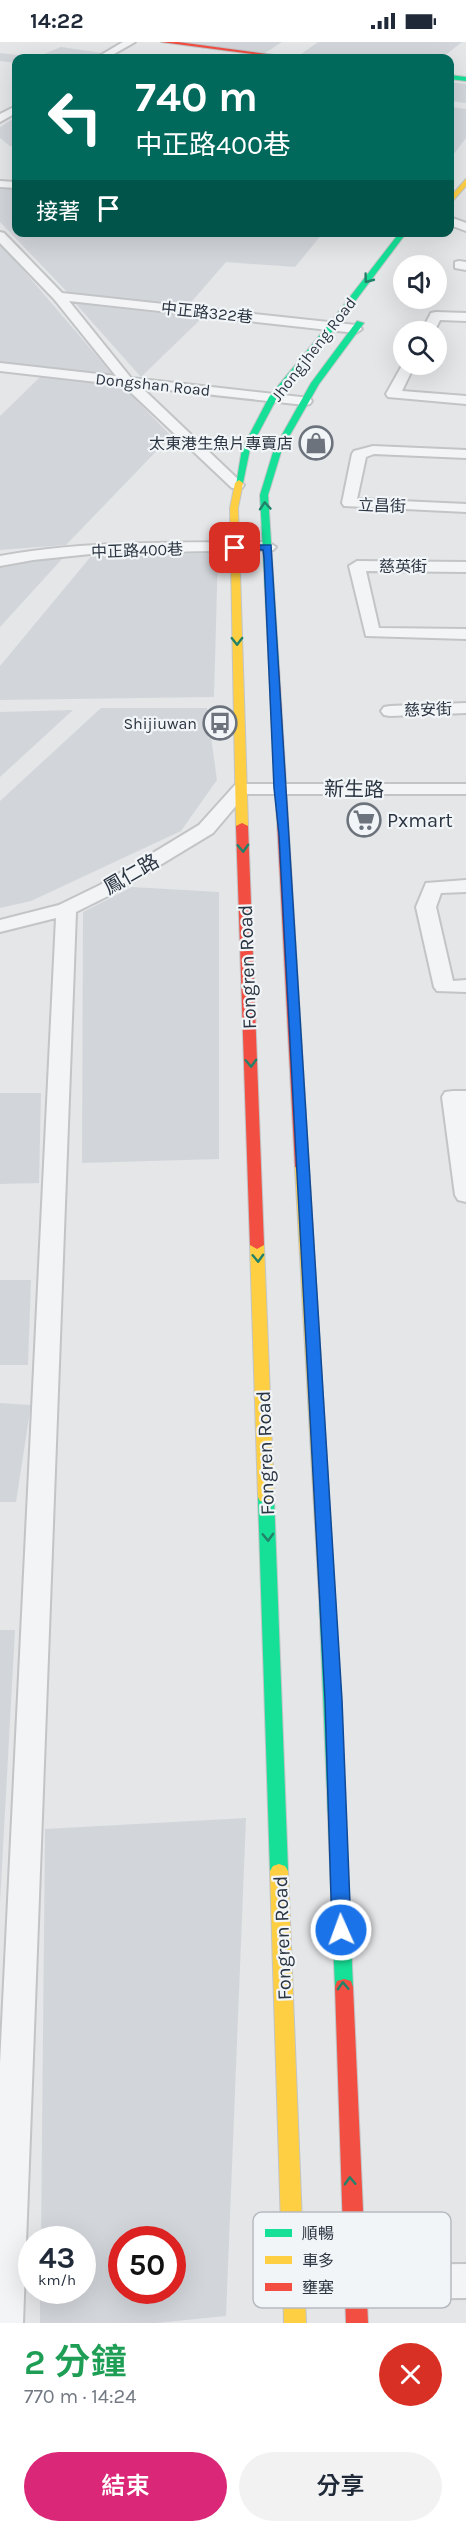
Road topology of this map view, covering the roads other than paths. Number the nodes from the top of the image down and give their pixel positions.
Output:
1 (130, 42) edge
2 (164, 42) edge
3 (108, 54) edge
4 (261, 54) edge
5 (466, 182) edge
6 (454, 197) edge
7 (0, 236) edge
8 (400, 237) edge
9 (58, 296) junction
10 (370, 310) dead end
11 (466, 317) edge
12 (433, 321) edge
13 (332, 326) junction
14 (356, 329) junction
15 (0, 367) edge
16 (403, 375) edge
17 (127, 381) junction
18 (273, 397) junction
19 (466, 400) edge
20 (305, 401) junction
21 (466, 454) edge
22 (237, 484) junction
23 (466, 508) edge
24 (268, 547) junction
25 (235, 548) junction
26 (2, 560) edge
27 (466, 567) edge
28 (236, 582) joint
29 (466, 634) edge
30 (466, 708) edge
31 (390, 711) dead end
32 (280, 788) junction
33 (241, 789) junction
34 (466, 789) edge
35 (466, 886) edge
36 (66, 909) junction
37 (0, 926) edge
38 (466, 986) edge
39 (466, 1097) edge
40 (466, 1195) edge
41 (291, 2212) edge
42 (351, 2212) edge
43 (451, 2281) edge
44 (466, 2281) edge
45 (294, 2308) edge
46 (356, 2308) edge
47 (5, 2323) edge
48 (295, 2323) edge
49 (357, 2323) edge

1 - 3 street
2 - 4 main road
5 - 6 main road
7 - 9 street
8 -> 13 main road, Jhongjheng Road
9 - 13 street, 中正路322巷
9 - 17 street
10 - 14 main road, Jhongjheng Road
11 - 12 street
13 - 14 street, 中正路322巷
13 - 18 main road, Jhongjheng Road
14 - 20 main road, Jhongjheng Road
15 - 17 street, Dongshan Road
16 - 19 street
17 - 18 street, Dongshan Road
17 - 22 street
18 - 20 street, Dongshan Road
18 - 22 main road, Jhongjheng Road
24 -> 20 main road, Jhongjheng Road
21 - 23 street, 立昌街
22 - 25 main road, Jhongjheng Road
24 - 25 street, 中正路400巷
24 - 32 main road, Jhongjheng Road
25 - 26 street, 中正路400巷
25 - 28 main road, Jhongjheng Road
27 - 29 street, 慈英街
28 -> 33 main road, Fongren Road
30 - 31 street, 慈安街
32 - 33 street, 新生路
32 - 34 street, 新生路
42 -> 32 main road
33 - 36 street, 鳳仁路
33 -> 41 main road, Fongren Road
35 - 38 street
36 - 37 street, 鳳仁路
36 - 47 street
39 - 40 street
43 - 44 street
45 - 48 main road, Fongren Road
46 - 49 main road

